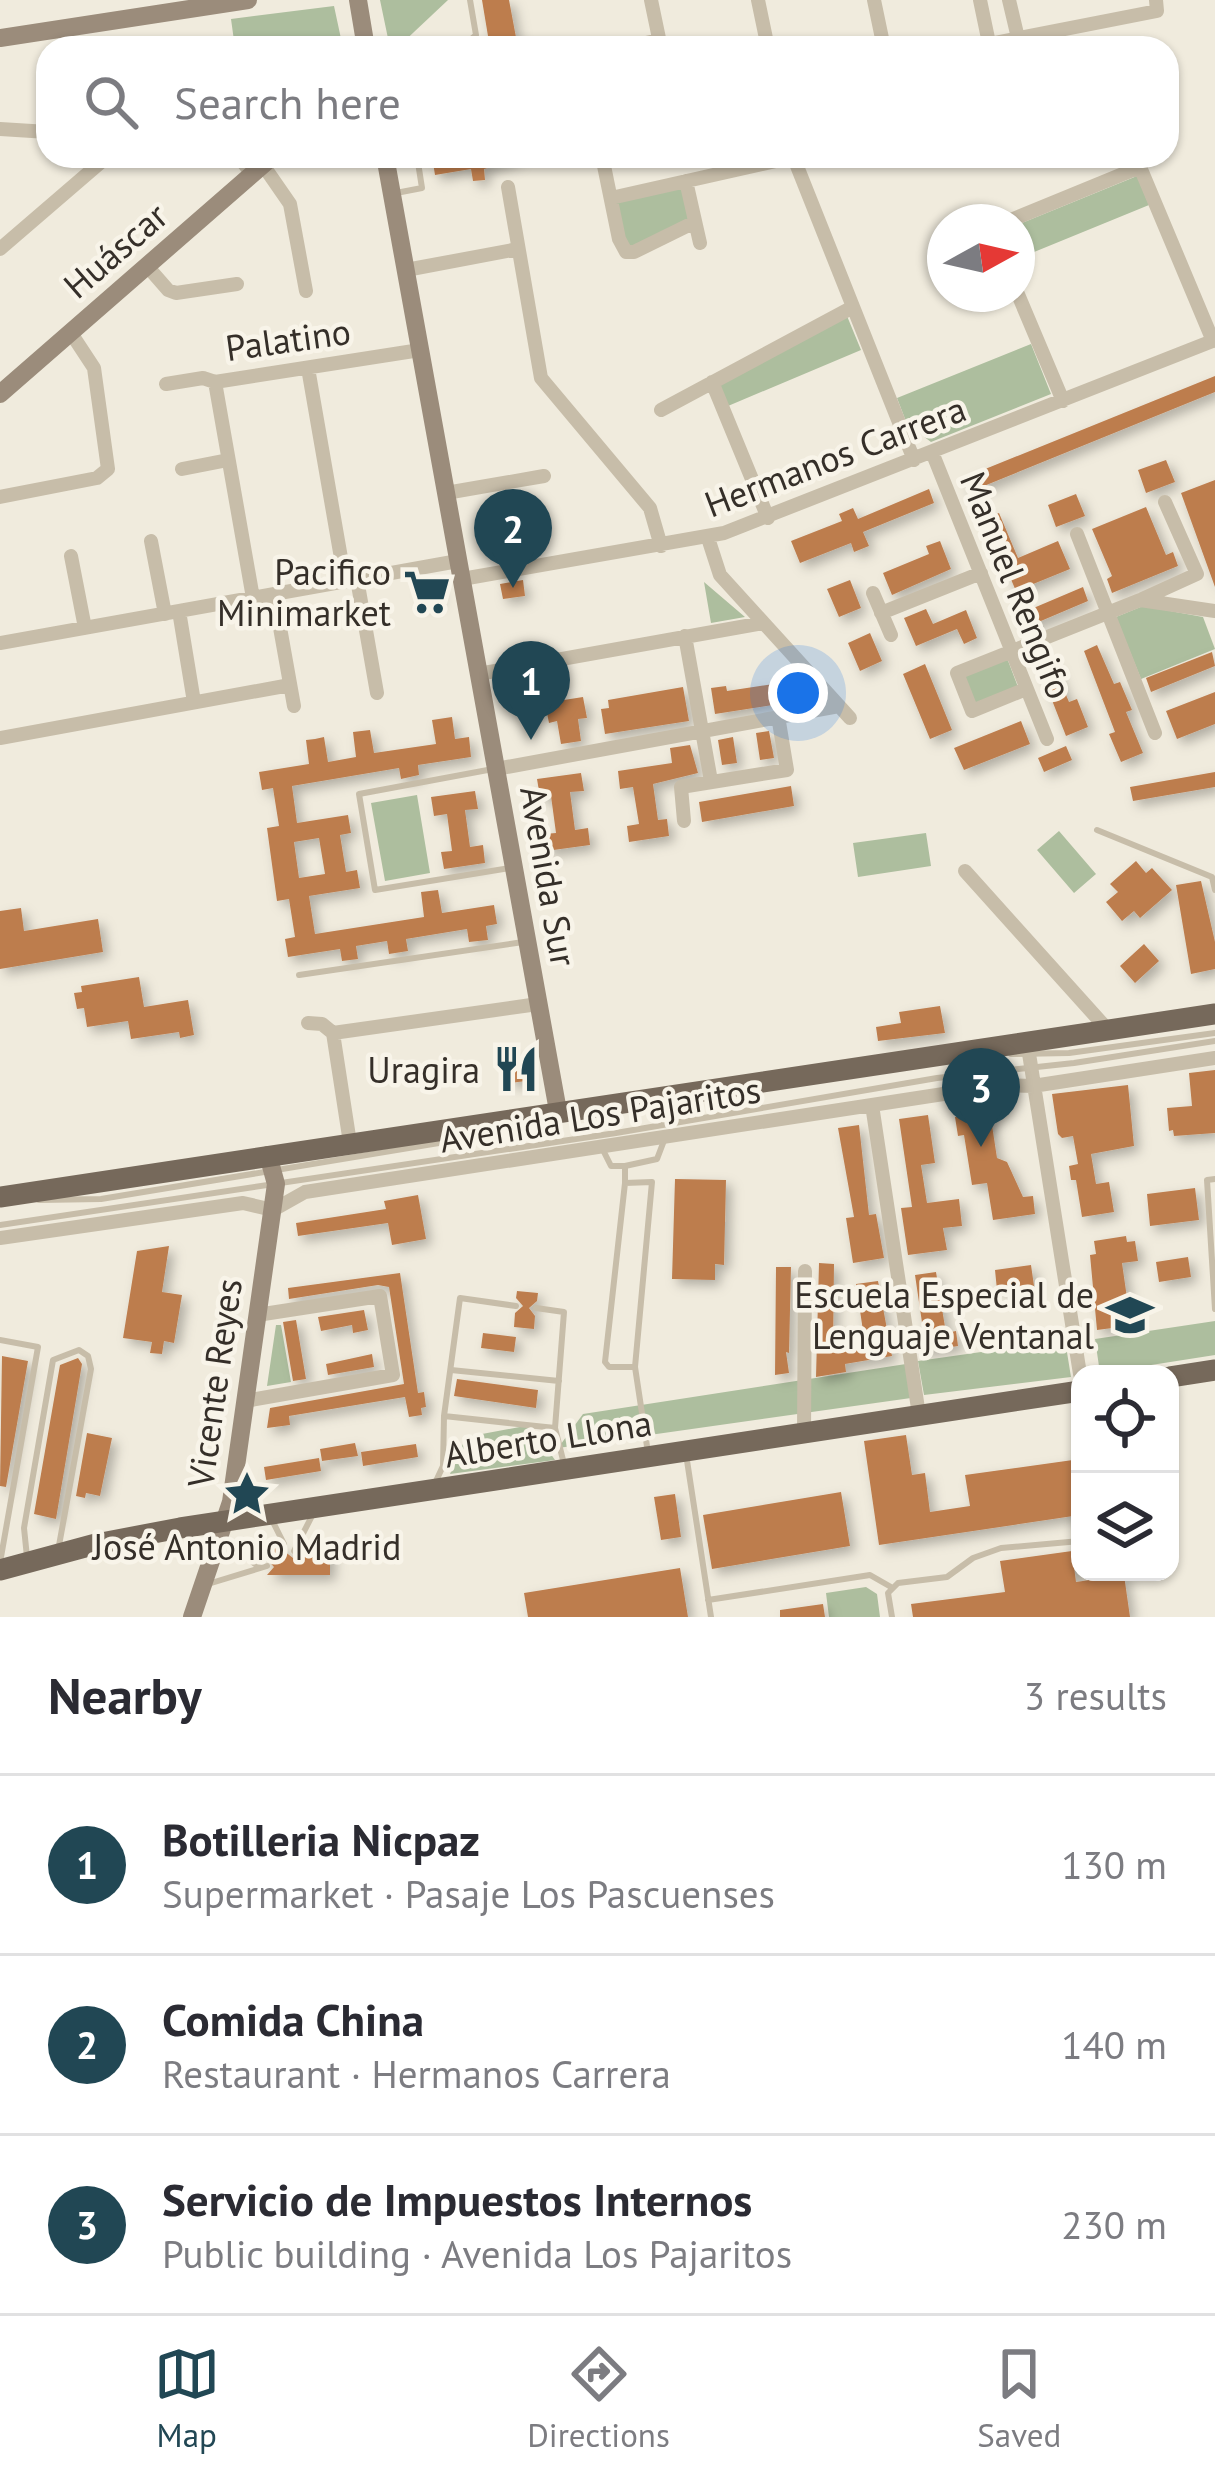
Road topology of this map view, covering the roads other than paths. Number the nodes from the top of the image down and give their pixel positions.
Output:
1 (248, 0) edge
2 (358, 0) edge
3 (470, 0) edge
4 (651, 0) edge
5 (758, 0) edge
6 (874, 0) edge
7 (980, 0) edge
8 (1010, 0) edge
9 (1156, 6) edge
10 (1130, 8) edge
11 (364, 36) edge
12 (474, 36) edge
13 (658, 36) edge
14 (766, 36) edge
15 (882, 36) edge
16 (987, 36) edge
17 (1018, 36) edge
18 (1025, 36) edge
19 (0, 38) edge
20 (36, 132) edge
21 (4, 133) edge
22 (94, 168) edge
23 (260, 168) edge
24 (265, 168) edge
25 (388, 168) edge
26 (419, 168) edge
27 (604, 168) edge
28 (743, 168) edge
29 (800, 168) edge
30 (1138, 168) edge
31 (1140, 168) edge
32 (686, 181) junction
33 (508, 187) dead end
34 (392, 194) junction
35 (610, 198) junction
36 (1035, 210) edge
37 (695, 222) junction
38 (700, 243) dead end
39 (0, 249) edge
40 (518, 249) junction
41 (147, 266) junction
42 (406, 271) junction
43 (237, 284) dead end
44 (306, 291) dead end
45 (853, 307) junction
46 (1025, 312) edge
47 (70, 333) junction
48 (1214, 341) edge
49 (421, 350) junction
50 (308, 368) junction
51 (215, 382) junction
52 (712, 382) junction
53 (166, 384) dead end
54 (0, 394) edge
55 (1063, 401) junction
56 (661, 410) dead end
57 (932, 452) junction
58 (229, 460) junction
59 (914, 460) junction
60 (182, 469) dead end
61 (544, 476) dead end
62 (446, 493) junction
63 (0, 497) edge
64 (1165, 502) dead end
65 (768, 518) junction
66 (1077, 534) dead end
67 (708, 538) junction
68 (151, 541) dead end
69 (661, 546) junction
70 (71, 556) dead end
71 (460, 570) junction
72 (980, 573) junction
73 (351, 580) junction
74 (872, 593) dead end
75 (274, 594) junction
76 (253, 598) junction
77 (1140, 600) junction
78 (172, 613) junction
79 (881, 613) junction
80 (1108, 614) junction
81 (1213, 617) edge
82 (763, 622) junction
83 (85, 628) junction
84 (891, 635) dead end
85 (685, 636) junction
86 (0, 644) edge
87 (1012, 651) junction
88 (478, 674) junction
89 (290, 685) junction
90 (1026, 689) junction
91 (377, 693) dead end
92 (194, 702) junction
93 (294, 706) dead end
94 (778, 716) junction
95 (701, 729) junction
96 (1155, 734) dead end
97 (0, 737) edge
98 (1047, 739) dead end
99 (496, 769) junction
100 (711, 781) junction
101 (684, 821) dead end
102 (1097, 830) dead end
103 (514, 867) junction
104 (965, 871) dead end
105 (1215, 890) edge
106 (527, 941) junction
107 (299, 974) dead end
108 (538, 1004) junction
109 (1215, 1014) edge
110 (308, 1023) dead end
111 (1108, 1030) junction
112 (333, 1033) junction
113 (1215, 1037) edge
114 (1029, 1054) junction
115 (1215, 1058) edge
116 (1033, 1086) junction
117 (872, 1106) junction
118 (558, 1111) junction
119 (665, 1138) junction
120 (350, 1143) junction
121 (602, 1147) junction
122 (626, 1166) junction
123 (273, 1170) junction
124 (1215, 1179) edge
125 (626, 1184) junction
126 (0, 1200) edge
127 (273, 1210) junction
128 (0, 1225) edge
129 (0, 1238) edge
130 (805, 1271) dead end
131 (516, 1306) dead end
132 (536, 1309) dead end
133 (1215, 1309) edge
134 (257, 1315) junction
135 (0, 1340) edge
136 (1079, 1365) edge
137 (635, 1367) junction
138 (451, 1370) junction
139 (1215, 1370) edge
140 (1179, 1376) edge
141 (559, 1382) junction
142 (1071, 1392) edge
143 (245, 1401) junction
144 (919, 1415) junction
145 (444, 1416) junction
146 (555, 1428) junction
147 (804, 1433) junction
148 (686, 1451) junction
149 (649, 1456) junction
150 (566, 1469) junction
151 (432, 1490) junction
152 (317, 1507) junction
153 (263, 1515) junction
154 (222, 1529) junction
155 (1071, 1541) edge
156 (284, 1544) dead end
157 (294, 1551) dead end
158 (58, 1553) junction
159 (0, 1557) edge
160 (27, 1561) junction
161 (0, 1570) edge
162 (202, 1586) junction
163 (891, 1587) junction
164 (708, 1600) junction
165 (192, 1617) edge
166 (711, 1617) edge
167 (892, 1617) edge

1 - 19 street
2 - 11 street
3 - 12 lane
4 - 13 street
5 - 14 street
6 - 15 street
7 - 16 street
8 - 17 street
9 - 10 street
10 - 18 street
20 - 21 street
22 - 39 street
23 - 41 street, Huáscar
24 - 44 street
25 - 34 street, Avenida Sur
26 - 34 lane
27 - 35 street
28 - 32 street
29 - 45 street, Manuel Rengifo
30 - 36 street
31 - 48 street
32 - 35 street
32 - 37 street
33 - 40 street
34 - 42 street, Avenida Sur
35 - 37 street
37 - 38 street
40 - 42 street
40 - 69 street
41 - 43 street
41 - 47 street, Huáscar
42 - 49 street, Avenida Sur
45 - 52 street
45 - 59 street, Manuel Rengifo
46 - 55 street
47 - 54 street, Huáscar
47 - 63 street
48 - 55 street, Hermanos Carrera
49 - 50 street, Palatino
49 - 62 street, Avenida Sur
50 - 51 street, Palatino
50 - 73 street
51 - 53 street, Palatino
51 - 58 street
52 - 56 street
52 - 65 street
55 - 57 street, Hermanos Carrera
57 - 59 street, Hermanos Carrera
57 - 72 street, Manuel Rengifo
58 - 60 street
58 - 76 street
59 - 65 street, Hermanos Carrera
61 - 62 street
62 - 71 street, Avenida Sur
64 - 77 street
65 - 67 street, Hermanos Carrera
66 - 80 street
67 - 69 street, Hermanos Carrera
67 - 82 street
68 - 78 street
69 - 71 street, Hermanos Carrera
70 - 83 street
71 - 73 street, Hermanos Carrera
71 - 88 street, Avenida Sur
72 - 79 street
72 - 87 street, Manuel Rengifo
73 - 75 street, Hermanos Carrera
73 - 91 street
74 - 79 street
75 - 76 street, Hermanos Carrera
75 - 89 street
76 - 78 street, Hermanos Carrera
77 - 80 street
77 - 81 street
78 - 83 street, Hermanos Carrera
78 - 92 street
79 - 84 street
80 - 87 street
80 - 96 street
82 - 85 street
82 - 94 street
83 - 86 street, Hermanos Carrera
85 - 88 street
85 - 95 street
87 - 90 street, Manuel Rengifo
87 - 90 street
88 - 99 street, Avenida Sur
89 - 92 street
89 - 93 street
90 - 98 street, Manuel Rengifo
92 - 97 street
94 - 95 street
94 - 100 street
95 - 99 street
95 - 100 street
99 - 103 street, Avenida Sur
99 - 103 lane
100 - 101 street
102 - 105 lane
103 - 106 street, Avenida Sur
104 - 111 street
106 - 107 lane
106 - 108 street, Avenida Sur
108 - 112 street
108 - 118 street, Avenida Sur
109 - 111 main road, Avenida Los Pajaritos
110 - 112 street
111 - 114 main road, Avenida Los Pajaritos
112 - 120 street
113 - 114 lane
114 - 116 street
114 - 118 main road, Avenida Los Pajaritos
114 - 123 lane
114 - 123 lane
115 - 116 street, Avenida Los Pajaritos
116 - 117 street, Avenida Los Pajaritos
116 - 136 street
117 - 119 street, Avenida Los Pajaritos
117 - 144 street
118 - 120 main road, Avenida Los Pajaritos
119 - 121 street, Avenida Los Pajaritos
119 - 122 lane
120 - 123 main road, Avenida Los Pajaritos
121 - 122 lane
121 - 127 street, Avenida Los Pajaritos
122 - 125 lane
123 - 126 main road, Avenida Los Pajaritos
123 - 127 street, Vicente Reyes
123 - 128 lane
124 - 133 lane
125 - 137 lane
125 - 137 lane
127 - 129 street, Avenida Los Pajaritos
127 - 134 street, Vicente Reyes
130 - 147 street
131 - 138 lane
132 - 141 lane
134 - 143 street, Vicente Reyes
134 - 143 street
135 - 159 lane
137 - 149 lane
138 - 141 lane
138 - 145 lane
139 - 140 main road
141 - 146 lane
142 - 144 main road, Alberto Llona
143 - 154 street, Vicente Reyes
144 - 147 main road, Alberto Llona
145 - 146 lane
145 - 151 lane
146 - 150 lane
147 - 148 main road, Alberto Llona
148 - 149 main road, Alberto Llona
148 - 164 lane
149 - 150 main road, Alberto Llona
150 - 151 main road, Alberto Llona
151 - 152 main road, Alberto Llona
152 - 153 main road, Alberto Llona
152 - 157 lane
153 - 154 main road, Alberto Llona
153 - 156 lane
154 - 158 main road, Alberto Llona
154 - 162 street, Vicente Reyes
154 - 162 lane
155 - 163 lane
158 - 160 main road, Alberto Llona
158 - 160 lane
159 - 160 street, Alberto Llona
160 - 161 main road, Alberto Llona
162 - 165 street, Vicente Reyes
163 - 164 lane
163 - 167 lane
164 - 166 lane

